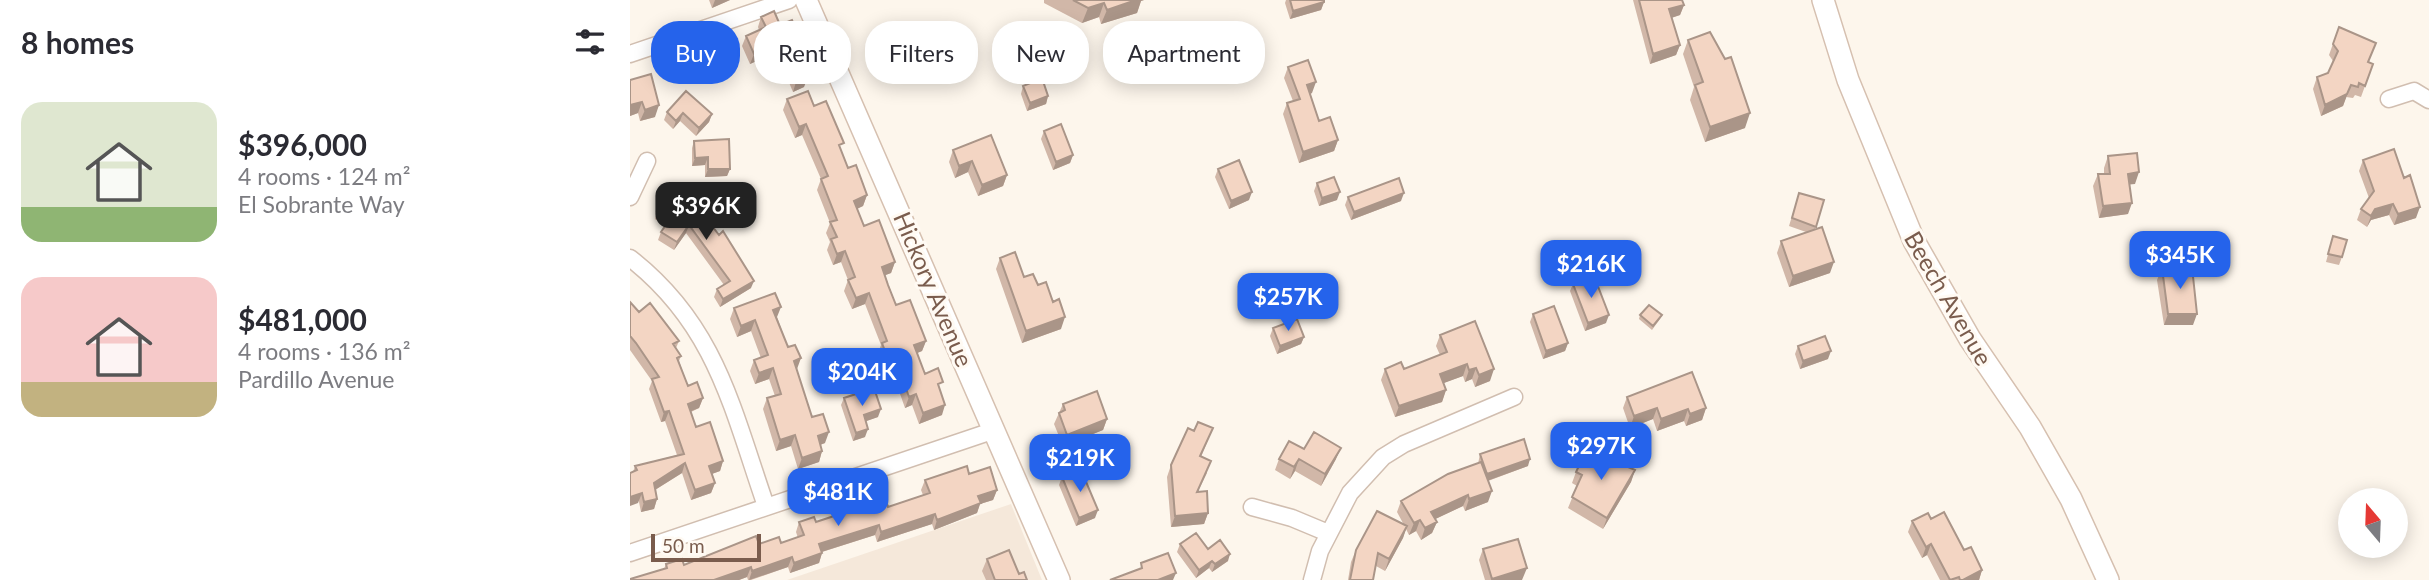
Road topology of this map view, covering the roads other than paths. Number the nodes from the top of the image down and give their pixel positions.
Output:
1 (1823, 0) edge
2 (804, 1) edge
3 (630, 54) edge
4 (2389, 99) dead end
5 (2429, 100) edge
6 (647, 161) dead end
7 (630, 197) edge
8 (630, 258) edge
9 (1514, 397) dead end
10 (995, 430) junction
11 (766, 506) junction
12 (1252, 507) dead end
13 (1328, 533) junction
14 (630, 553) edge
15 (1059, 580) edge
16 (1312, 580) edge
17 (2108, 580) edge

1 - 17 street, Beech Avenue
2 - 3 street, Hickory Avenue
2 - 10 street, Hickory Avenue
4 - 5 street
6 - 7 street
8 - 11 street
9 - 13 street
10 - 11 street
10 - 15 street, Hickory Avenue
11 - 14 street
12 - 13 street
13 - 16 street

